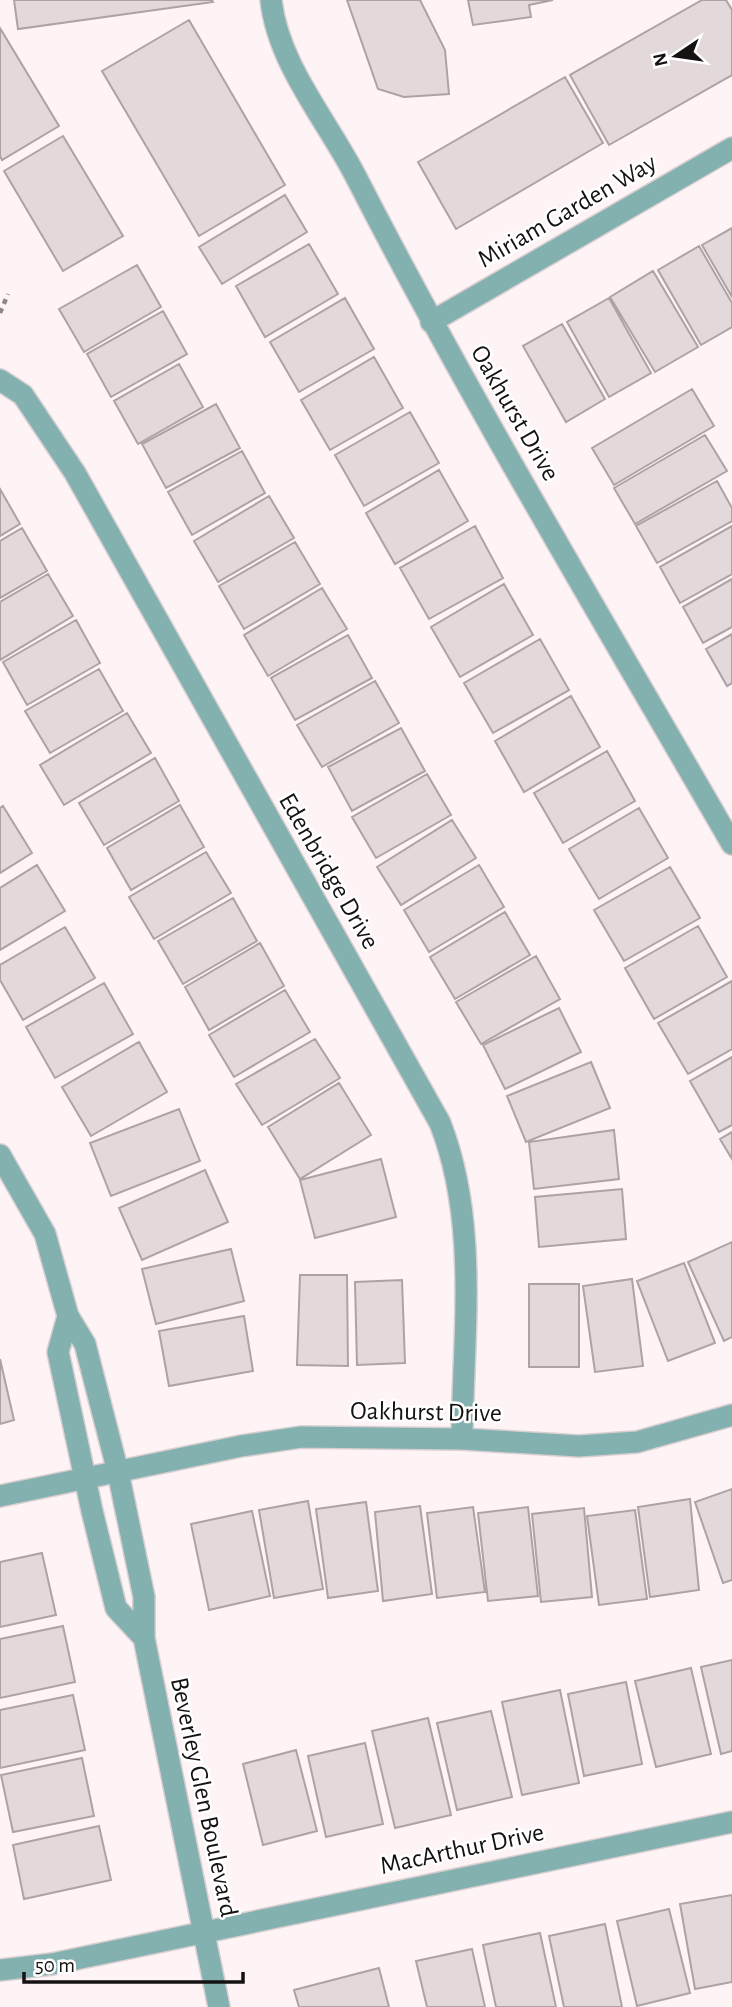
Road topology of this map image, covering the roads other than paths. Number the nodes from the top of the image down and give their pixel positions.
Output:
1 (271, 0) edge
2 (732, 148) edge
3 (431, 322) junction
4 (0, 380) edge
5 (732, 844) edge
6 (0, 1155) edge
7 (68, 1316) junction
8 (732, 1415) edge
9 (462, 1439) junction
10 (118, 1472) junction
11 (85, 1478) junction
12 (0, 1496) edge
13 (144, 1638) junction
14 (732, 1822) edge
15 (203, 1931) junction
16 (0, 1970) edge
17 (219, 2007) edge

1 - 3 street, Oakhurst Drive
2 - 3 street, Miriam Garden Way
3 - 5 street, Oakhurst Drive
4 - 9 street, Edenbridge Drive
6 - 7 street, Beverley Glen Boulevard
7 - 10 street, Beverley Glen Boulevard
7 - 11 street
8 - 9 street, Oakhurst Drive
9 - 10 street, Oakhurst Drive
10 - 11 street, Oakhurst Drive
10 - 13 street, Beverley Glen Boulevard
11 - 12 street, Oakhurst Drive
11 - 13 street
13 - 15 street, Beverley Glen Boulevard
14 - 15 street, MacArthur Drive
15 - 16 street, MacArthur Drive
15 - 17 street, Beverley Glen Boulevard

